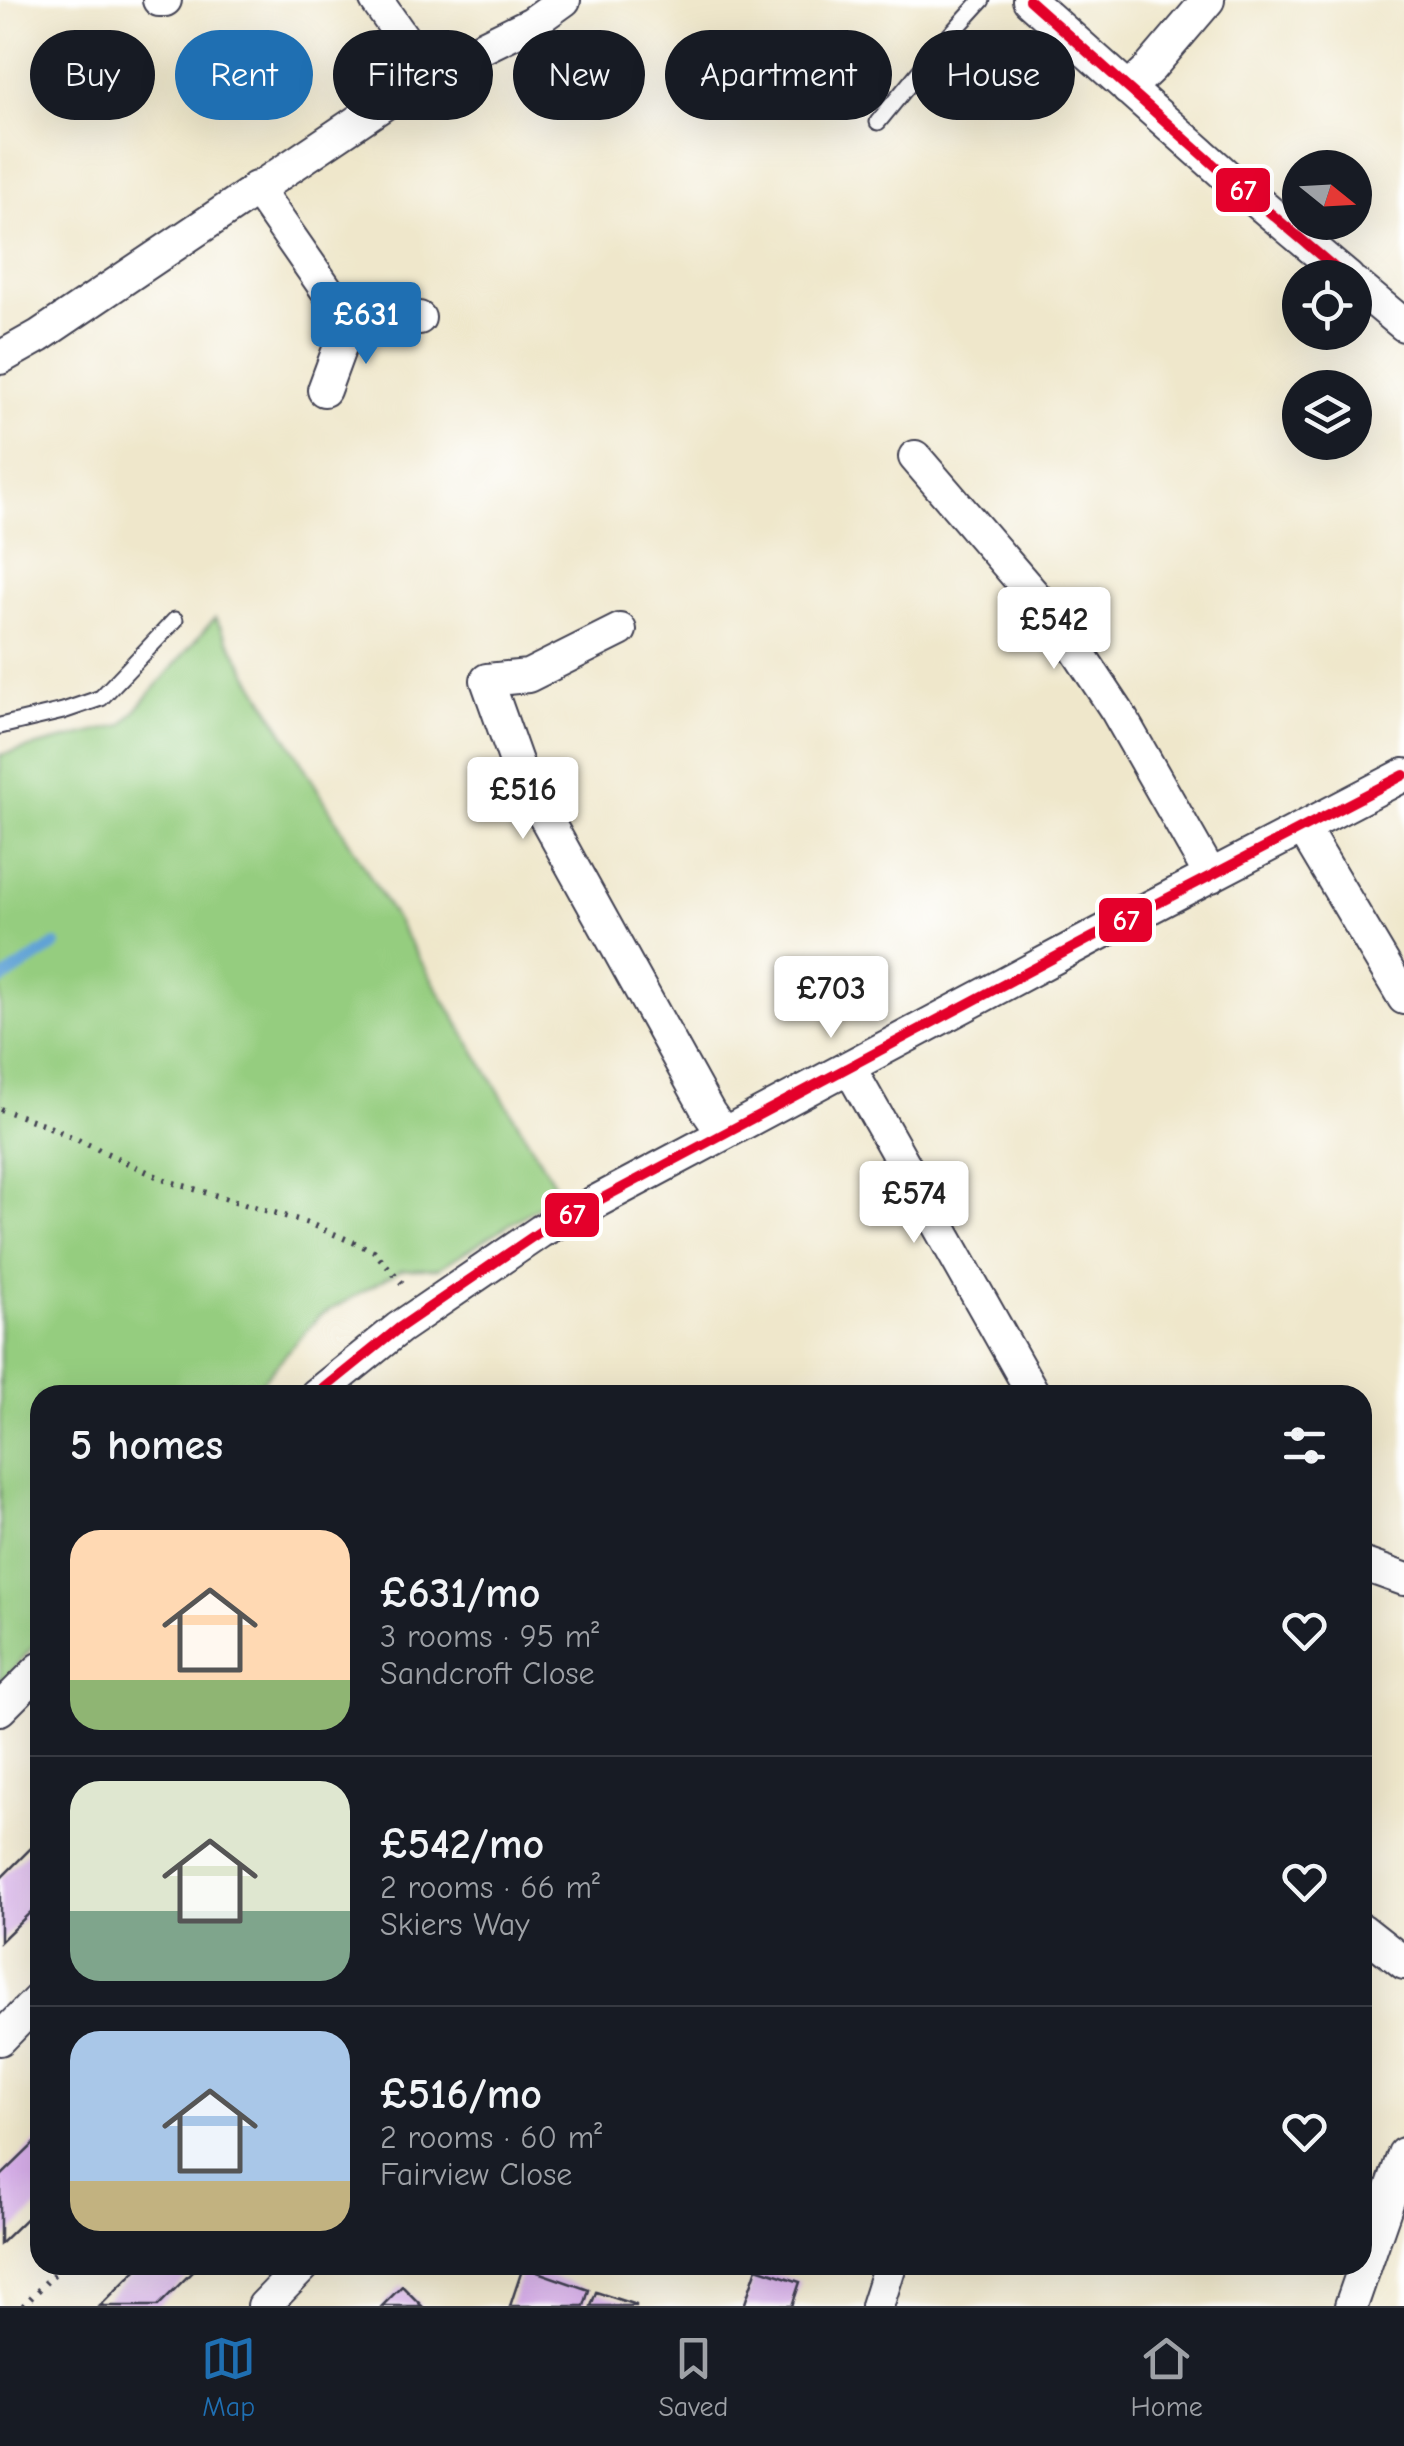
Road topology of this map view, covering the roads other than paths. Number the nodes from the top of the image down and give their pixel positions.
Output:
1 (376, 0) edge
2 (564, 0) edge
3 (982, 0) edge
4 (1029, 0) edge
5 (1208, 0) edge
6 (397, 30) edge
7 (493, 42) edge
8 (1128, 89) junction
9 (359, 120) edge
10 (878, 122) dead end
11 (256, 188) junction
12 (1327, 260) edge
13 (1372, 298) edge
14 (419, 318) dead end
15 (349, 322) junction
16 (1404, 325) edge
17 (0, 358) edge
18 (324, 390) dead end
19 (915, 457) dead end
20 (175, 620) dead end
21 (620, 630) dead end
22 (0, 726) edge
23 (1404, 775) edge
24 (1303, 828) junction
25 (1211, 876) junction
26 (1404, 998) edge
27 (849, 1067) junction
28 (723, 1133) junction
29 (331, 1385) edge
30 (1028, 1385) edge
31 (1372, 1568) edge
32 (1404, 1579) edge
33 (30, 1678) edge
34 (0, 1709) edge
35 (1372, 1938) edge
36 (1404, 1963) edge
37 (30, 2008) edge
38 (0, 2038) edge
39 (1404, 2154) edge
40 (1372, 2246) edge
41 (294, 2275) edge
42 (887, 2275) edge
43 (1362, 2275) edge
44 (264, 2306) edge
45 (877, 2306) edge
46 (1351, 2306) edge

1 - 6 street
2 - 7 street
3 - 10 lane
4 - 8 street
5 - 8 street
8 - 12 street
9 - 11 street
11 - 15 street
11 - 17 street
13 - 16 street
14 - 15 street
15 - 18 street
19 - 25 street
20 - 22 lane
21 - 28 street
23 - 24 street
24 - 25 street
24 - 26 street
25 - 27 street
27 - 28 street
27 - 30 street
28 - 29 street
31 - 32 street
33 - 34 street
35 - 36 street
37 - 38 street
39 - 40 street
41 - 44 street
42 - 45 street
43 - 46 street

